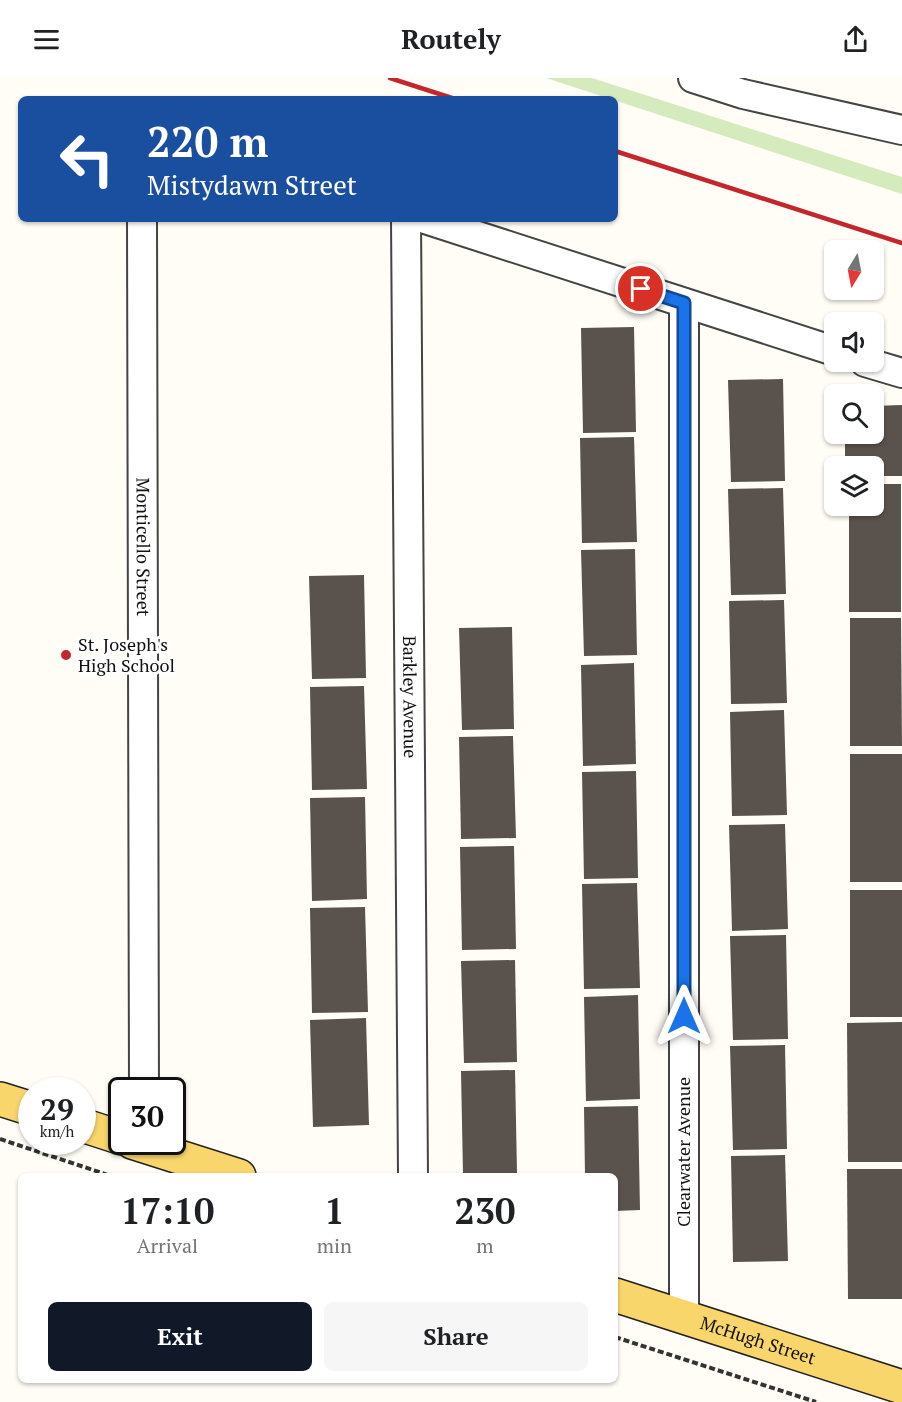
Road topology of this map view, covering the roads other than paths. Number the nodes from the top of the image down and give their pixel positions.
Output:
1 (704, 80) edge
2 (902, 130) edge
3 (142, 222) edge
4 (406, 222) edge
5 (434, 222) edge
6 (684, 303) junction
7 (824, 348) edge
8 (884, 368) edge
9 (902, 373) edge
10 (144, 1077) edge
11 (0, 1099) edge
12 (18, 1105) edge
13 (174, 1155) edge
14 (229, 1173) edge
15 (413, 1173) edge
16 (618, 1296) edge
17 (684, 1316) junction
18 (902, 1387) edge

1 - 2 street
3 - 10 street, Monticello Street
4 - 15 street, Barkley Avenue
5 - 6 street
6 - 7 street
6 - 17 street, Clearwater Avenue
8 - 9 street
11 - 12 main road
13 - 14 main road
16 - 17 main road, McHugh Street
17 - 18 main road, McHugh Street

